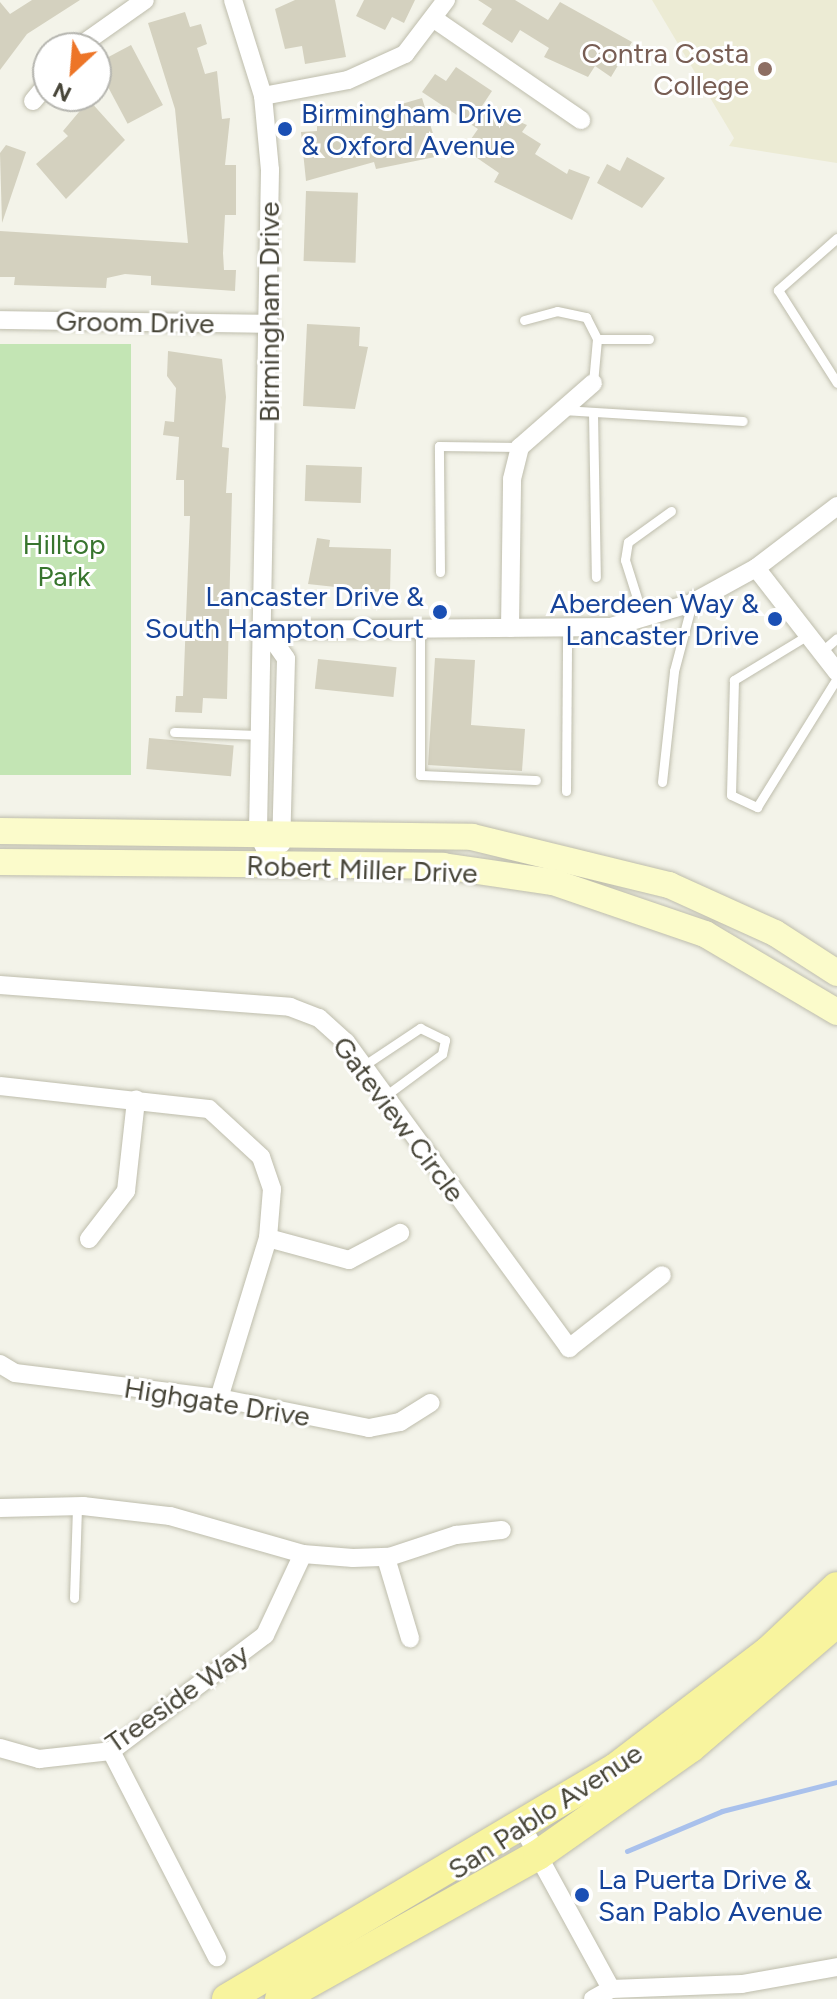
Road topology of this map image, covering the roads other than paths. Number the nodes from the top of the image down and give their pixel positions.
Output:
1 (145, 0) edge
2 (233, 0) edge
3 (446, 0) edge
4 (437, 21) junction
5 (100, 32) edge
6 (263, 96) junction
7 (581, 120) dead end
8 (837, 238) edge
9 (0, 320) edge
10 (524, 320) dead end
11 (270, 324) junction
12 (597, 339) junction
13 (649, 339) dead end
14 (593, 383) joint
15 (837, 383) edge
16 (556, 410) junction
17 (593, 412) junction
18 (743, 421) dead end
19 (520, 447) junction
20 (671, 511) dead end
21 (834, 515) edge
22 (756, 568) junction
23 (440, 572) dead end
24 (596, 577) dead end
25 (692, 603) junction
26 (643, 617) junction
27 (510, 628) junction
28 (567, 628) junction
29 (420, 629) junction
30 (266, 630) junction
31 (808, 635) junction
32 (837, 638) edge
33 (821, 652) junction
34 (837, 675) edge
35 (174, 732) dead end
36 (259, 735) junction
37 (536, 780) dead end
38 (662, 782) dead end
39 (566, 791) dead end
40 (0, 831) edge
41 (285, 833) junction
42 (258, 834) junction
43 (0, 862) edge
44 (273, 865) junction
45 (837, 973) edge
46 (0, 985) edge
47 (837, 1012) edge
48 (363, 1066) junction
49 (0, 1086) edge
50 (385, 1096) junction
51 (136, 1100) junction
52 (400, 1233) dead end
53 (268, 1238) junction
54 (89, 1239) dead end
55 (662, 1275) dead end
56 (0, 1364) edge
57 (219, 1398) junction
58 (430, 1403) dead end
59 (77, 1506) junction
60 (0, 1508) edge
61 (502, 1530) dead end
62 (303, 1554) junction
63 (386, 1558) junction
64 (837, 1587) edge
65 (74, 1598) dead end
66 (837, 1622) edge
67 (410, 1638) dead end
68 (0, 1748) edge
69 (111, 1751) junction
70 (523, 1828) junction
71 (538, 1855) junction
72 (217, 1957) dead end
73 (837, 1967) edge
74 (611, 1989) junction
75 (227, 1999) edge
76 (280, 1999) edge
77 (593, 1999) edge

1 - 5 street
2 - 6 street, Birmingham Drive
3 - 4 street
4 - 6 street
4 - 7 street
6 - 11 street, Birmingham Drive
8 - 15 lane
9 - 11 street, Groom Drive
10 - 12 lane
11 - 30 street, Birmingham Drive
12 - 13 lane
12 - 14 lane
14 - 16 street
16 - 17 lane
16 - 19 street
17 - 18 lane
17 - 24 lane
19 - 23 lane
19 - 27 street
20 - 26 lane
21 - 22 street
22 - 25 street
22 - 31 street
25 - 26 street
25 - 38 lane
26 - 28 street
27 - 28 street
27 - 29 street
28 - 39 lane
29 - 30 street
29 - 37 lane
30 - 36 street, Birmingham Drive
30 - 41 street
31 - 33 street
31 - 34 lane
32 - 33 lane
33 - 34 street
35 - 36 lane
36 - 42 street, Birmingham Drive
40 - 42 main road, Robert Miller Drive
41 - 42 main road, Robert Miller Drive
41 - 44 street
41 - 45 main road, Robert Miller Drive
42 - 44 street, Birmingham Drive
43 - 44 main road, Robert Miller Drive
44 - 47 main road, Robert Miller Drive
46 - 48 street, Gateview Circle
48 - 50 street, Gateview Circle
48 - 50 lane
49 - 51 street
50 - 55 street, Gateview Circle
51 - 53 street
51 - 54 street
52 - 53 street
53 - 57 street
56 - 57 street, Highgate Drive
57 - 58 street, Highgate Drive
59 - 60 street
59 - 62 street
59 - 65 lane
61 - 63 street
62 - 63 street
62 - 69 street, Treeside Way
63 - 67 street
64 - 70 main road, San Pablo Avenue
66 - 71 main road, San Pablo Avenue
68 - 69 street, Treeside Way
69 - 72 street
70 - 71 street
70 - 75 main road, San Pablo Avenue
71 - 74 street
71 - 76 main road, San Pablo Avenue
73 - 74 street
74 - 77 street

